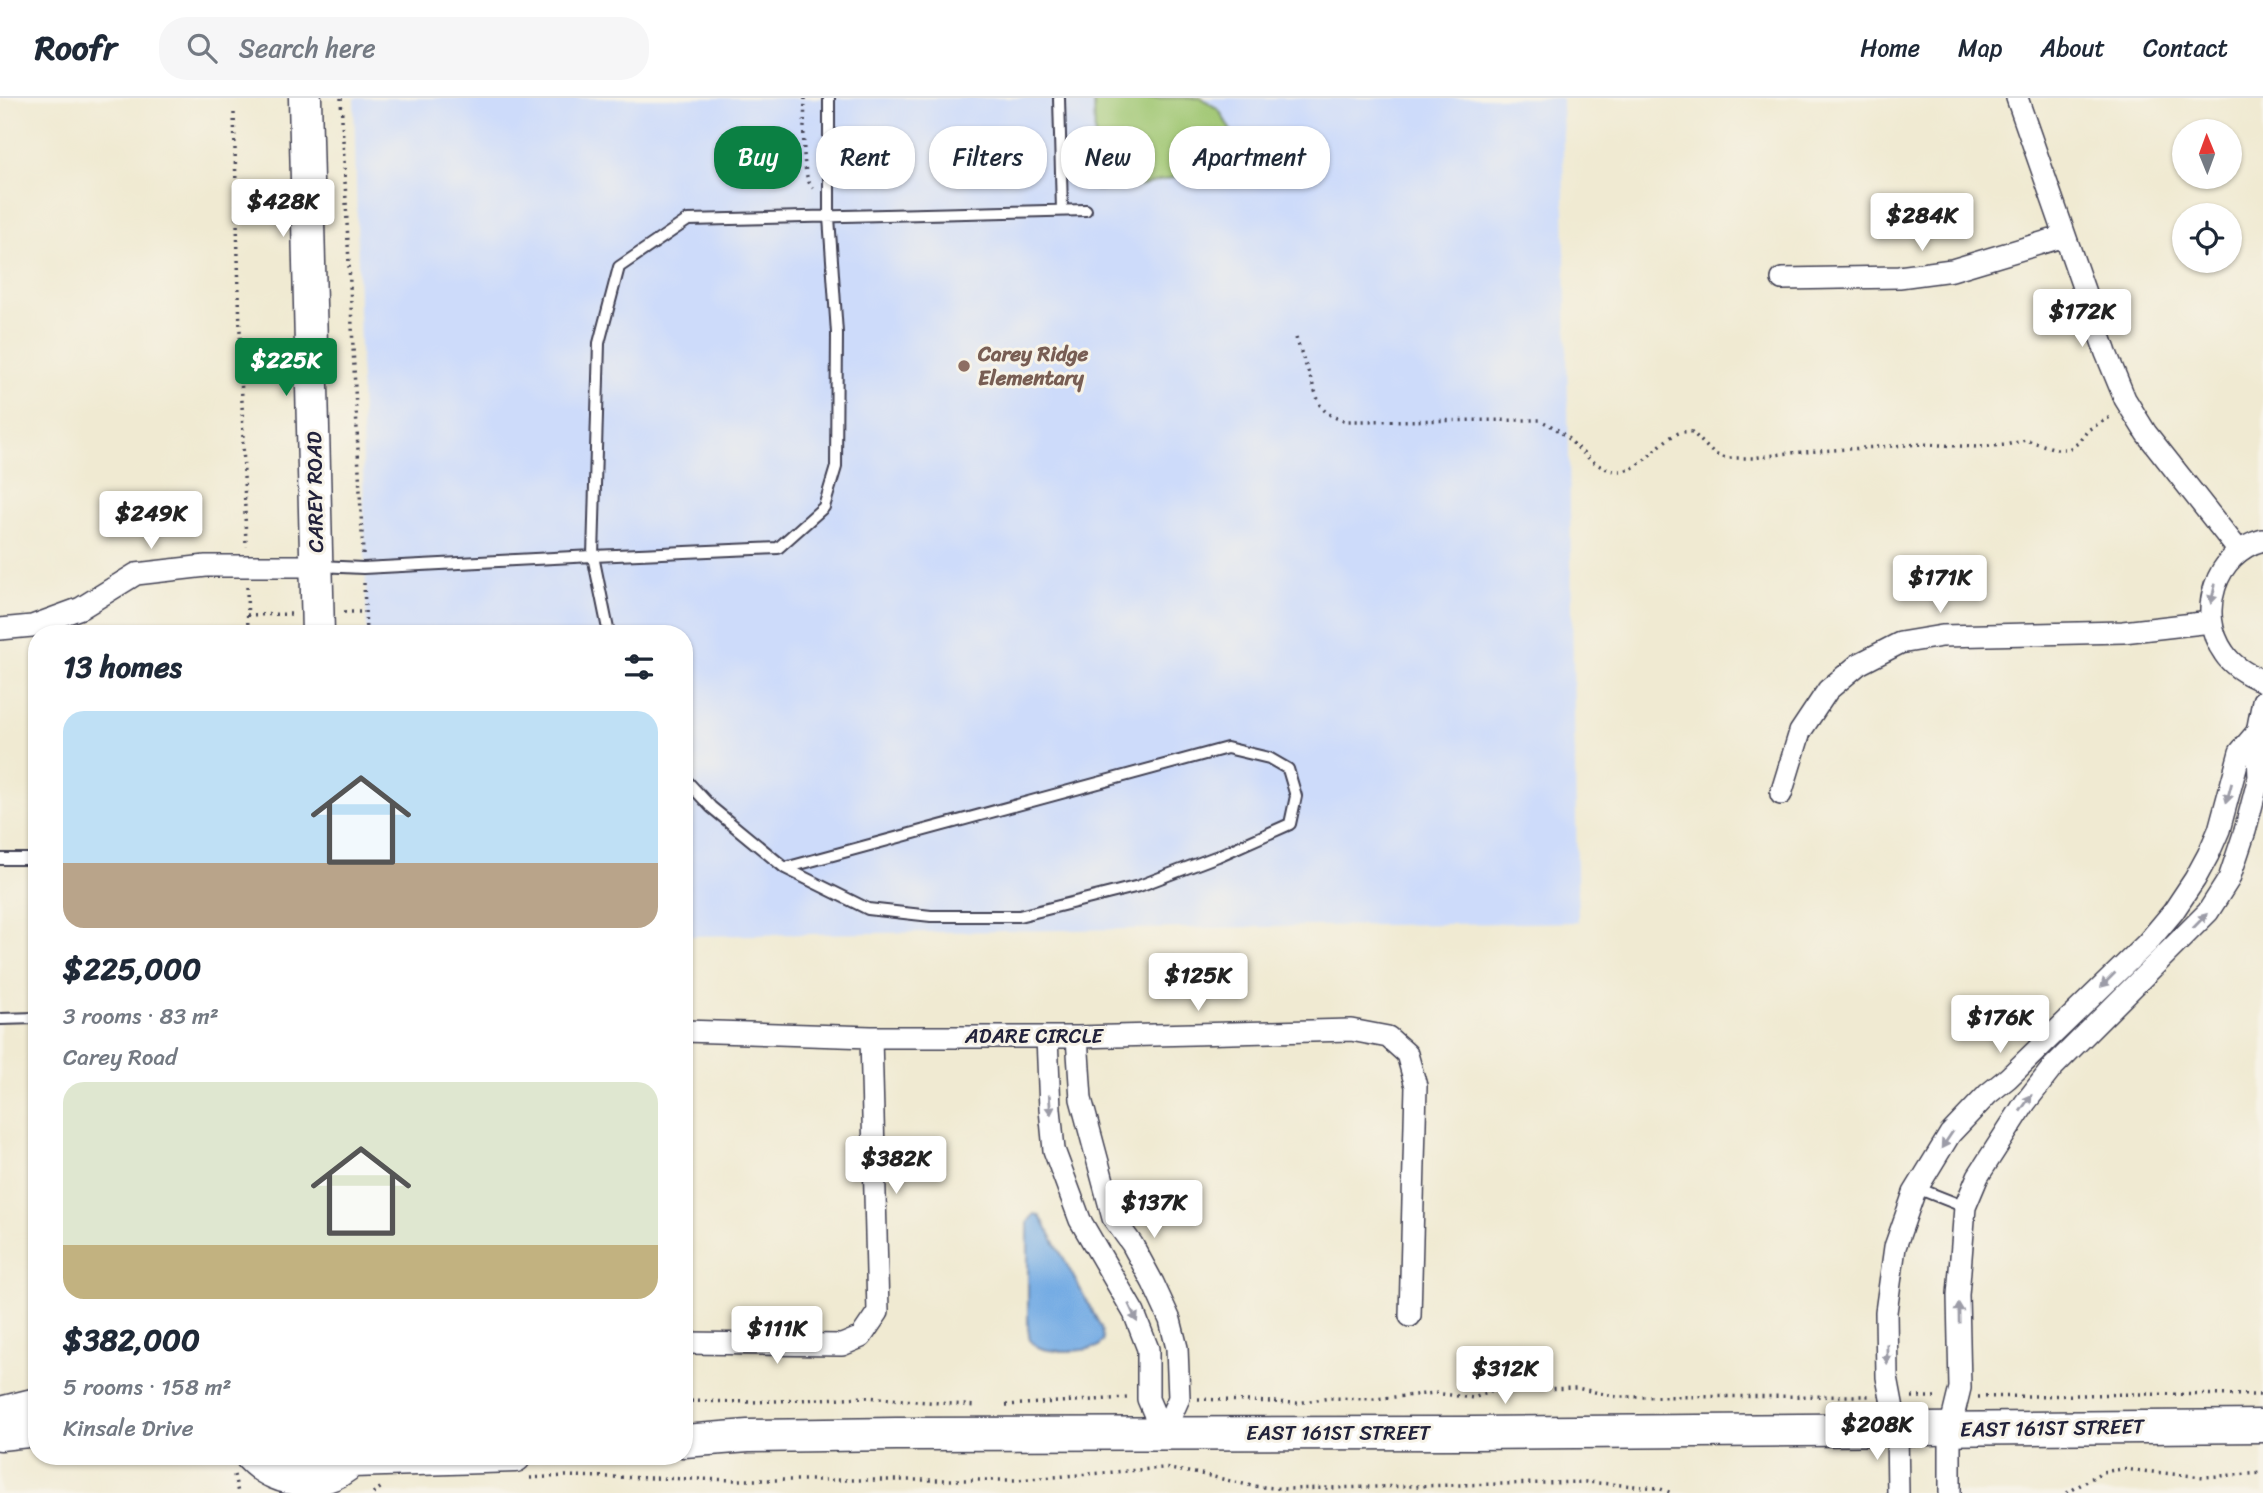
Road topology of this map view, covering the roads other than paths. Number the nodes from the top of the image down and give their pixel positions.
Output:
1 (306, 98) edge
2 (830, 98) edge
3 (1059, 98) edge
4 (2017, 98) edge
5 (1086, 210) dead end
6 (1062, 211) junction
7 (829, 217) junction
8 (2065, 236) junction
9 (1782, 279) dead end
10 (2263, 540) edge
11 (2239, 551) junction
12 (593, 556) junction
13 (317, 566) junction
14 (2211, 622) junction
15 (35, 625) edge
16 (318, 625) edge
17 (607, 625) edge
18 (28, 626) edge
19 (0, 629) edge
20 (2263, 681) edge
21 (2263, 701) edge
22 (2257, 732) junction
23 (693, 788) edge
24 (1781, 794) dead end
25 (2208, 855) junction
26 (0, 859) edge
27 (28, 859) edge
28 (2233, 866) junction
29 (785, 868) junction
30 (2147, 943) junction
31 (2166, 955) junction
32 (28, 1018) edge
33 (0, 1019) edge
34 (693, 1031) edge
35 (871, 1037) junction
36 (1047, 1037) junction
37 (1077, 1037) junction
38 (2031, 1054) junction
39 (2053, 1067) junction
40 (1917, 1188) junction
41 (1965, 1207) junction
42 (1410, 1316) dead end
43 (693, 1343) edge
44 (1162, 1348) junction
45 (28, 1406) edge
46 (0, 1413) edge
47 (2263, 1426) edge
48 (1950, 1429) junction
49 (1898, 1430) junction
50 (28, 1431) edge
51 (693, 1433) edge
52 (0, 1434) edge
53 (1163, 1434) junction
54 (748, 1436) junction
55 (693, 1440) edge
56 (521, 1467) edge
57 (342, 1470) edge
58 (258, 1471) edge
59 (1898, 1493) edge
60 (1950, 1493) edge

1 - 13 street, CAREY ROAD
2 - 7 lane
3 - 6 lane
4 - 8 street
5 - 6 lane
6 - 7 lane
7 - 12 lane
7 - 12 lane
8 - 9 street
8 - 11 street
10 - 11 street
11 -> 14 street
12 - 13 lane
12 - 17 lane
13 - 15 street
13 - 16 street, CAREY ROAD
14 - 20 street
14 - 24 street
18 - 19 street
21 - 22 street
22 -> 25 street
22 - 28 street
23 - 29 lane
25 - 28 lane
25 - 30 street
26 - 27 lane
31 -> 28 street
29 - 29 lane
30 - 31 lane
30 -> 38 street
31 - 39 street
32 - 33 lane
34 - 35 street, ADARE CIRCLE
35 - 36 street, ADARE CIRCLE
35 - 43 street
36 - 37 street, ADARE CIRCLE
36 -> 44 street
37 - 42 street, ADARE CIRCLE
37 - 44 street
38 - 39 lane
38 -> 40 street
41 -> 39 street
40 - 41 lane
40 -> 49 street
48 -> 41 street
44 - 53 street
44 - 53 street
45 - 46 street
47 - 48 street, EAST 161ST STREET
48 - 49 street, EAST 161ST STREET
48 - 60 street
49 - 53 street, EAST 161ST STREET
49 - 59 street
50 - 52 street
51 - 54 street, EAST 161ST STREET
53 - 54 street, EAST 161ST STREET
54 - 55 street, EAST 161ST STREET
56 - 57 street
57 - 58 street

